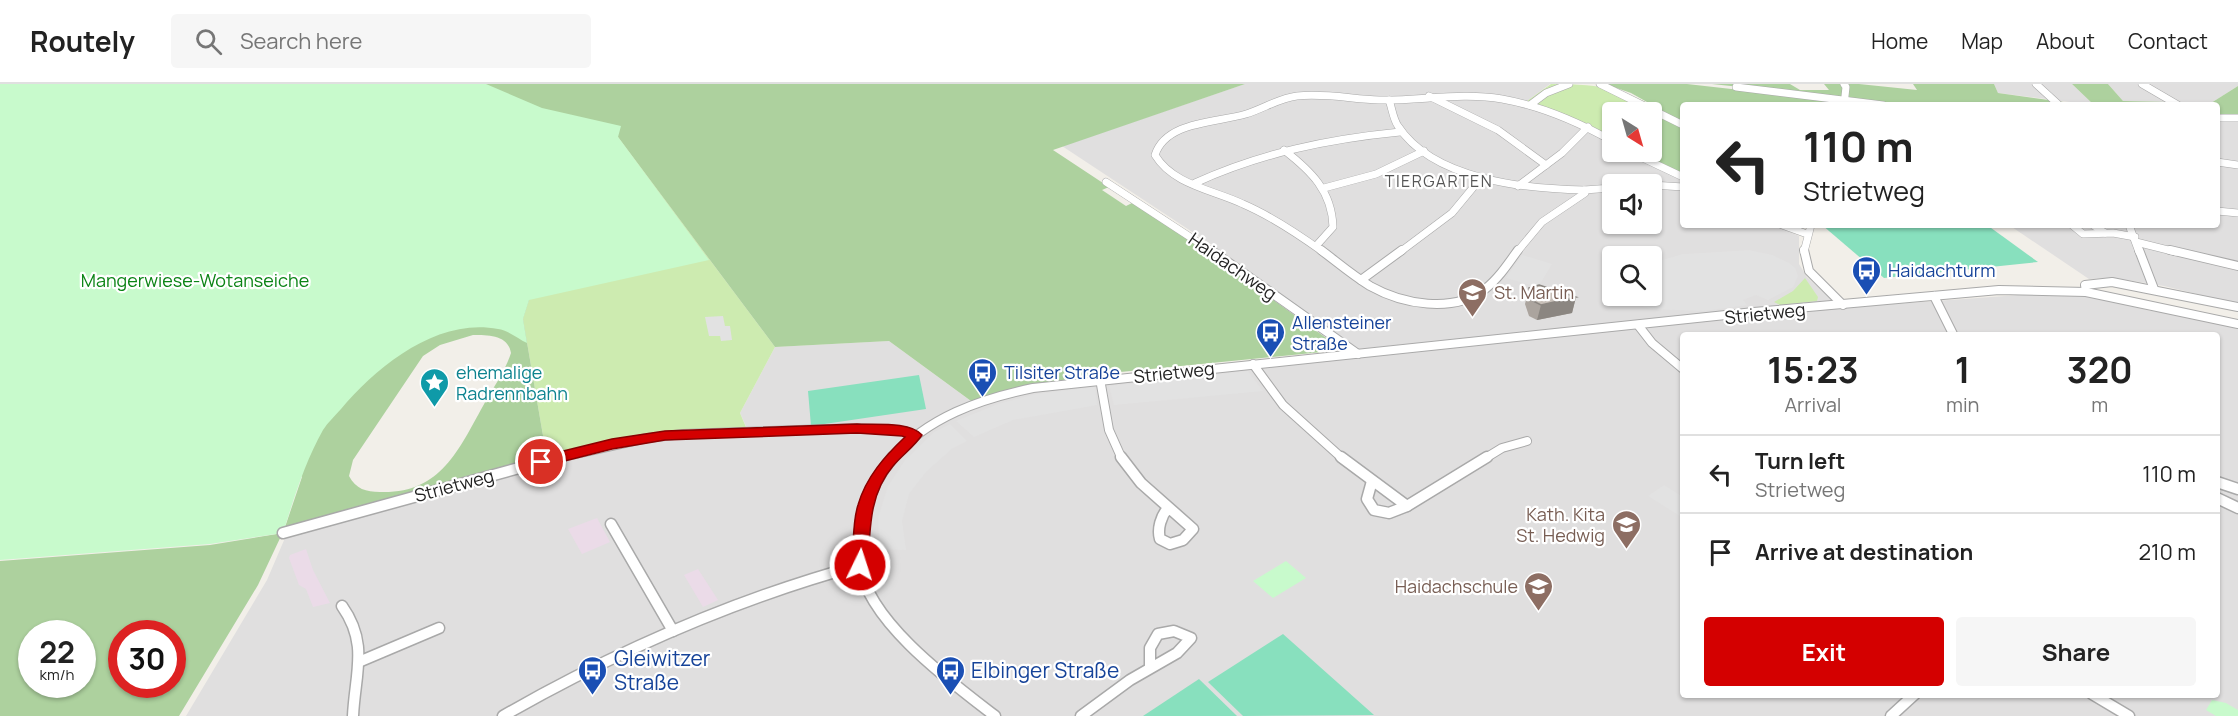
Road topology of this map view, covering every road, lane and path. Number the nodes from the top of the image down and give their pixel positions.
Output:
1 (1569, 84) edge
2 (1600, 84) edge
3 (1844, 84) edge
4 (2036, 84) edge
5 (2142, 84) edge
6 (1736, 87) dead end
7 (1429, 96) junction
8 (1389, 100) junction
9 (1837, 102) edge
10 (1844, 102) edge
11 (2056, 102) edge
12 (2173, 102) edge
13 (1530, 105) junction
14 (2220, 118) edge
15 (2238, 118) edge
16 (1680, 124) edge
17 (1588, 127) junction
18 (1400, 132) junction
19 (1602, 135) edge
20 (1284, 150) junction
21 (1424, 151) junction
22 (1651, 162) edge
23 (2220, 162) edge
24 (1546, 165) junction
25 (2238, 165) edge
26 (1680, 176) edge
27 (1481, 178) junction
28 (1106, 182) dead end
29 (1195, 183) junction
30 (1518, 186) junction
31 (1662, 186) edge
32 (1680, 187) edge
33 (1324, 188) junction
34 (1602, 189) edge
35 (1584, 190) junction
36 (2220, 211) edge
37 (2238, 213) edge
38 (1790, 228) edge
39 (1810, 228) edge
40 (2074, 228) edge
41 (2098, 228) edge
42 (2130, 228) edge
43 (2105, 232) junction
44 (1807, 234) junction
45 (2136, 239) junction
46 (1316, 246) junction
47 (2238, 266) edge
48 (1361, 280) junction
49 (2154, 289) junction
50 (2086, 292) junction
51 (1934, 296) junction
52 (1843, 305) junction
53 (2238, 307) edge
54 (2238, 324) edge
55 (1638, 325) junction
56 (1952, 332) edge
57 (1358, 354) junction
58 (1253, 364) junction
59 (1680, 366) edge
60 (1100, 380) junction
61 (915, 435) junction
62 (1527, 441) dead end
63 (1372, 481) junction
64 (2220, 483) edge
65 (2238, 489) edge
66 (2220, 499) edge
67 (1407, 506) junction
68 (1168, 508) dead end
69 (2238, 508) edge
70 (611, 524) dead end
71 (283, 533) dead end
72 (860, 565) junction
73 (342, 606) dead end
74 (439, 628) dead end
75 (673, 632) junction
76 (361, 661) junction
77 (1150, 668) dead end
78 (1911, 698) edge
79 (2099, 698) edge
80 (353, 716) edge
81 (503, 716) edge
82 (995, 716) edge
83 (1081, 716) edge
84 (1891, 716) edge
85 (2129, 716) edge

1 - 13 street
2 - 16 street
3 - 10 street
4 - 11 street
5 - 12 street
6 - 9 street
7 - 8 street
7 - 13 street
7 - 24 street
8 - 18 street
8 - 29 street
13 - 17 street
14 - 15 street
17 - 19 street
17 - 24 street
18 - 20 street
18 - 21 street
20 - 29 street
20 - 33 street
21 - 27 street
21 - 33 street
22 - 26 street
23 - 25 street
24 - 30 street
27 - 30 street
27 - 48 street
28 - 57 street, Haidachweg
29 - 46 street
30 - 35 street
31 - 32 street
33 - 46 street
34 - 35 street
35 - 48 street
36 - 37 street
38 - 44 street
39 - 44 street
40 - 43 street
41 - 43 street
42 - 45 street
43 - 45 street
44 - 52 street
45 - 47 street
45 - 49 street
46 - 48 street
49 - 50 street, Strietweg
49 - 53 street, Strietweg
50 - 51 street, Strietweg
50 - 54 street, Strietweg
51 - 52 street, Strietweg
51 - 56 street
52 - 55 street, Strietweg
55 - 57 street, Strietweg
55 - 59 street
57 - 58 street, Strietweg
58 - 60 street, Strietweg
58 - 63 street
60 - 61 street, Strietweg
60 - 68 street
61 - 71 street, Strietweg
61 - 72 street
62 - 67 street
63 - 67 street
63 - 67 street
64 - 65 street
66 - 69 street
70 - 75 street
72 - 75 street
72 - 82 street
73 - 76 street
74 - 76 street
75 - 81 street
76 - 80 street
77 - 83 street
78 - 84 street
79 - 85 street

